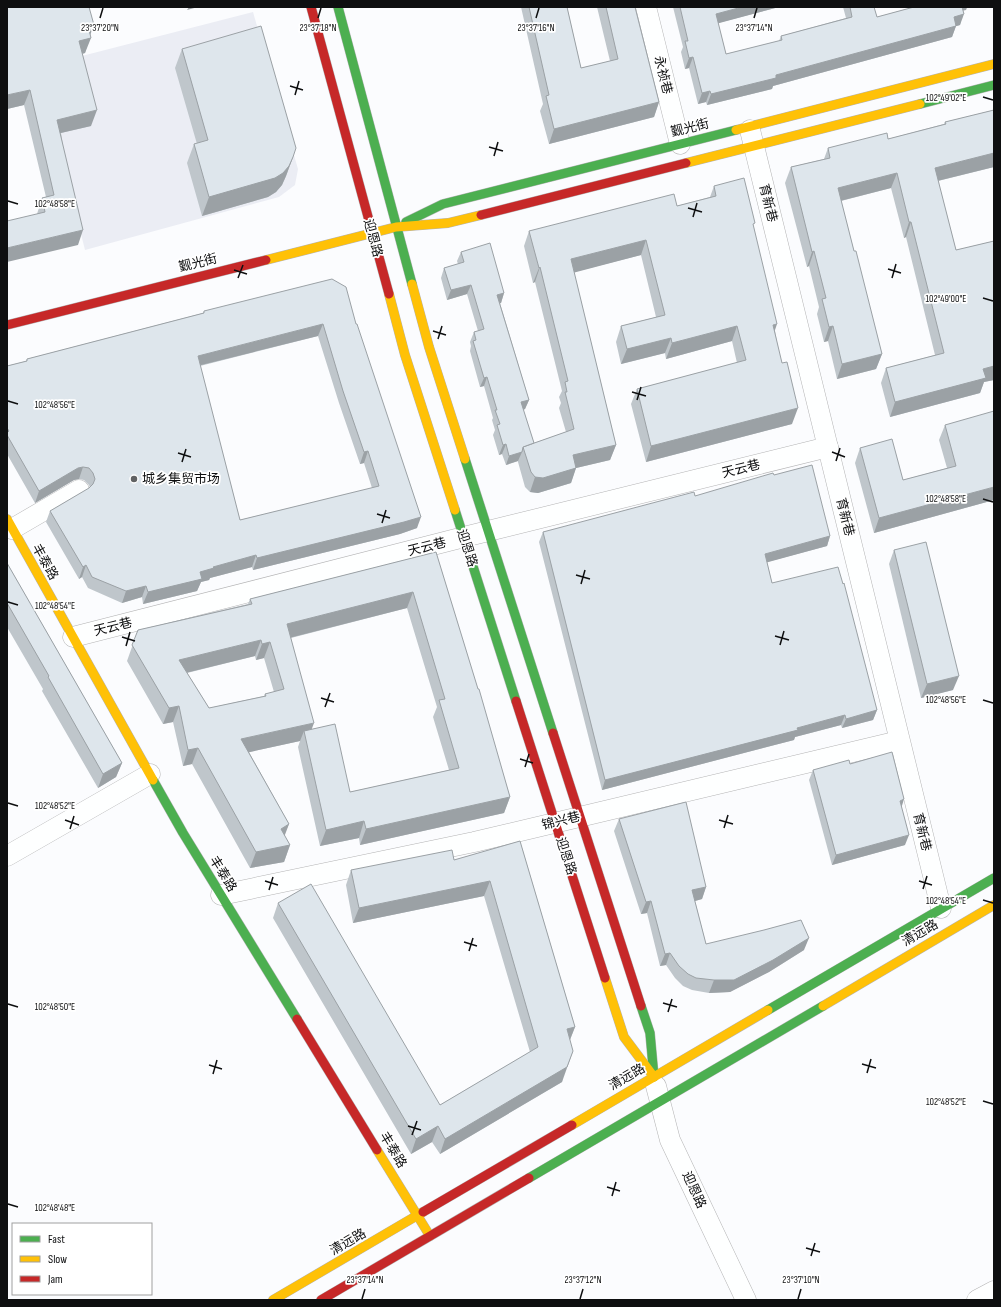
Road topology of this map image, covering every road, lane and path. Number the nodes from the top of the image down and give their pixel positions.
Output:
1 (311, 7) edge
2 (338, 7) edge
3 (646, 7) edge
4 (994, 64) edge
5 (994, 85) edge
6 (749, 126) junction
7 (680, 144) junction
8 (754, 146) junction
9 (396, 226) junction
10 (372, 233) junction
11 (7, 325) edge
12 (828, 447) junction
13 (79, 490) dead end
14 (10, 524) edge
15 (488, 531) junction
16 (464, 537) junction
17 (73, 637) junction
18 (899, 741) junction
19 (150, 774) junction
20 (580, 816) junction
21 (555, 822) junction
22 (7, 856) edge
23 (994, 878) edge
24 (221, 895) junction
25 (994, 905) edge
26 (941, 908) junction
27 (654, 1077) junction
28 (660, 1100) junction
29 (417, 1216) junction
30 (430, 1236) junction
31 (994, 1291) edge
32 (273, 1300) edge
33 (321, 1300) edge
34 (746, 1300) edge
35 (977, 1300) edge

1 - 10 street, 迎恩路
2 - 9 street, 迎恩路
3 - 7 street, 永祯巷
4 - 6 street, 觐光街
5 - 8 street, 觐光街
6 - 7 street, 觐光街
6 - 8 street, 育新巷
7 - 9 street, 觐光街
8 - 9 street, 觐光街
8 - 12 street, 育新巷
9 - 10 street, 觐光街
9 - 15 street, 迎恩路
10 - 11 street, 觐光街
10 - 16 street, 迎恩路
12 - 15 street, 天云巷
12 - 18 street, 育新巷
13 - 14 street
14 - 17 street, 丰泰路
15 - 16 street, 天云巷
15 - 20 street, 迎恩路
16 - 17 street, 天云巷
16 - 21 street, 迎恩路
17 - 19 street, 丰泰路
18 - 20 street, 锦兴巷
18 - 26 street, 育新巷
19 - 22 street
19 - 24 street, 丰泰路
20 - 21 street, 锦兴巷
20 - 27 street, 迎恩路
21 - 24 street, 锦兴巷
21 - 27 street, 迎恩路
23 - 26 street, 清远路
24 - 29 street, 丰泰路
25 - 28 street, 清远路
26 - 27 street, 清远路
27 - 28 street, 迎恩路
27 - 29 street, 清远路
28 - 30 street, 清远路
28 - 34 street, 迎恩路
29 - 30 street, 丰泰路
29 - 32 street, 清远路
30 - 33 street, 清远路
31 - 35 street

